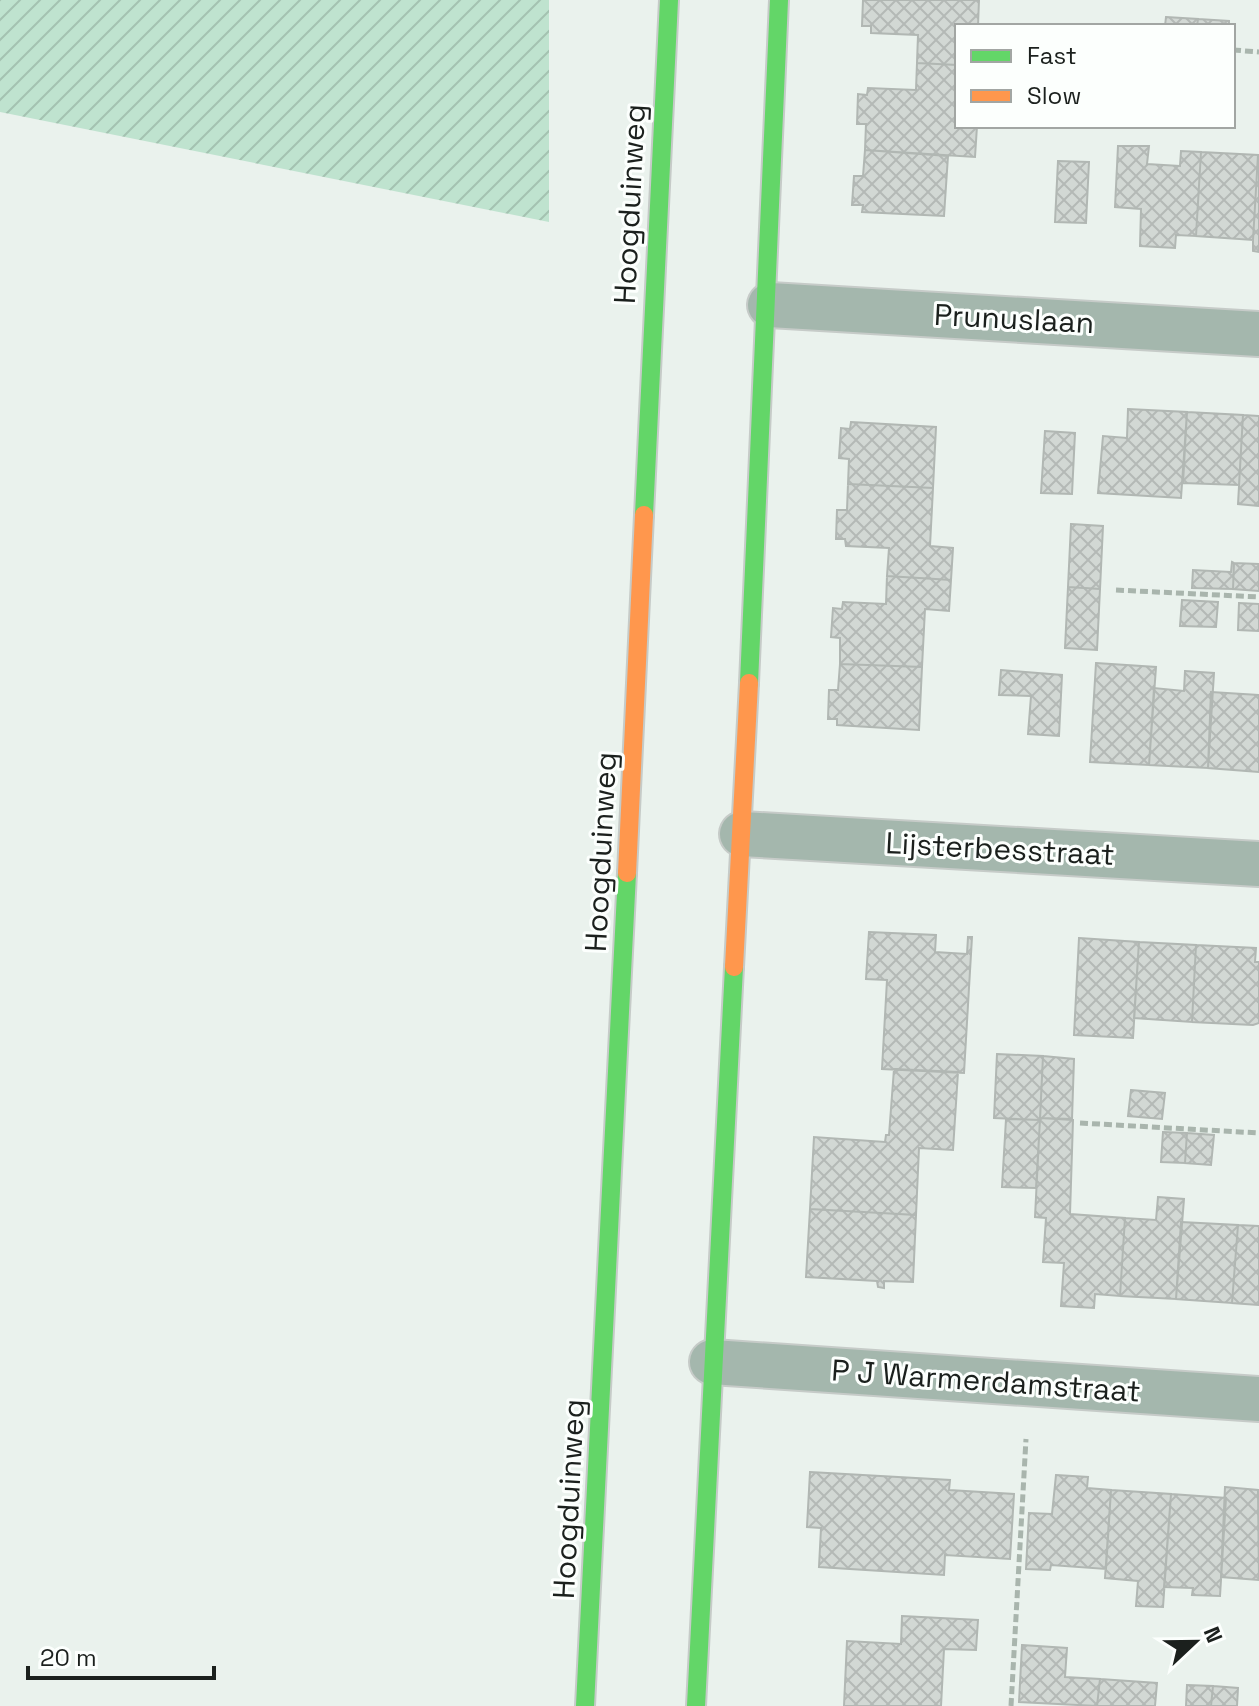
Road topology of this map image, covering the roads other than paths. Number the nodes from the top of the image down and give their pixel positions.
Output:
1 (669, 0) edge
2 (779, 0) edge
3 (770, 305) junction
4 (1259, 334) edge
5 (742, 834) junction
6 (1259, 864) edge
7 (712, 1362) junction
8 (1259, 1399) edge
9 (585, 1706) edge
10 (696, 1706) edge

1 - 9 street, Hoogduinweg
2 - 3 street
3 - 4 street, Prunuslaan
3 - 5 street
5 - 6 street, Lijsterbesstraat
5 - 7 street
7 - 8 street, P J Warmerdamstraat
7 - 10 street

